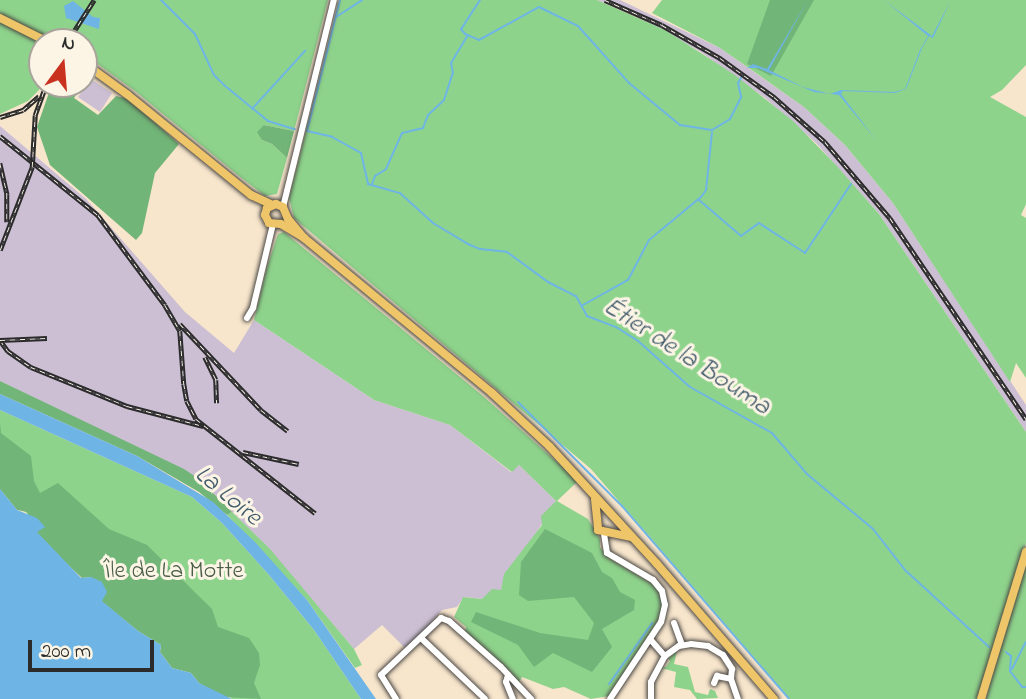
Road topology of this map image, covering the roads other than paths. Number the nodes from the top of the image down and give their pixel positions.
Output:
1 (334, 0) edge
2 (0, 18) edge
3 (28, 32) edge
4 (98, 75) edge
5 (202, 155) junction
6 (197, 164) dead end
7 (251, 195) junction
8 (277, 205) junction
9 (265, 213) junction
10 (280, 221) junction
11 (247, 318) dead end
12 (594, 496) junction
13 (607, 511) junction
14 (597, 516) junction
15 (617, 523) junction
16 (608, 533) junction
17 (631, 538) junction
18 (1026, 552) edge
19 (674, 623) dead end
20 (421, 638) junction
21 (650, 639) junction
22 (682, 645) junction
23 (665, 656) junction
24 (508, 675) junction
25 (731, 680) junction
26 (714, 683) dead end
27 (481, 698) edge
28 (397, 699) edge
29 (513, 699) edge
30 (531, 699) edge
31 (610, 699) edge
32 (651, 699) edge
33 (738, 699) edge
34 (774, 699) edge
35 (982, 699) edge

1 - 8 street
2 - 3 main road
4 - 5 main road
5 - 6 street
5 - 7 main road
7 - 8 main road
7 - 9 main road
8 - 9 main road
8 - 10 main road
9 - 10 main road
10 - 11 street
10 - 12 main road
12 - 13 main road
12 - 14 main road
13 - 14 main road
13 - 15 main road
14 - 16 main road
15 - 16 main road
15 - 17 main road
16 - 17 main road
16 - 21 street
17 - 34 main road
18 - 35 main road
19 - 22 street
20 - 24 street
20 - 27 street
20 - 28 street
21 - 23 street
21 - 31 street
22 - 23 street
22 - 25 street
23 - 32 street
24 - 29 street
24 - 30 street
25 - 26 street
25 - 33 street

